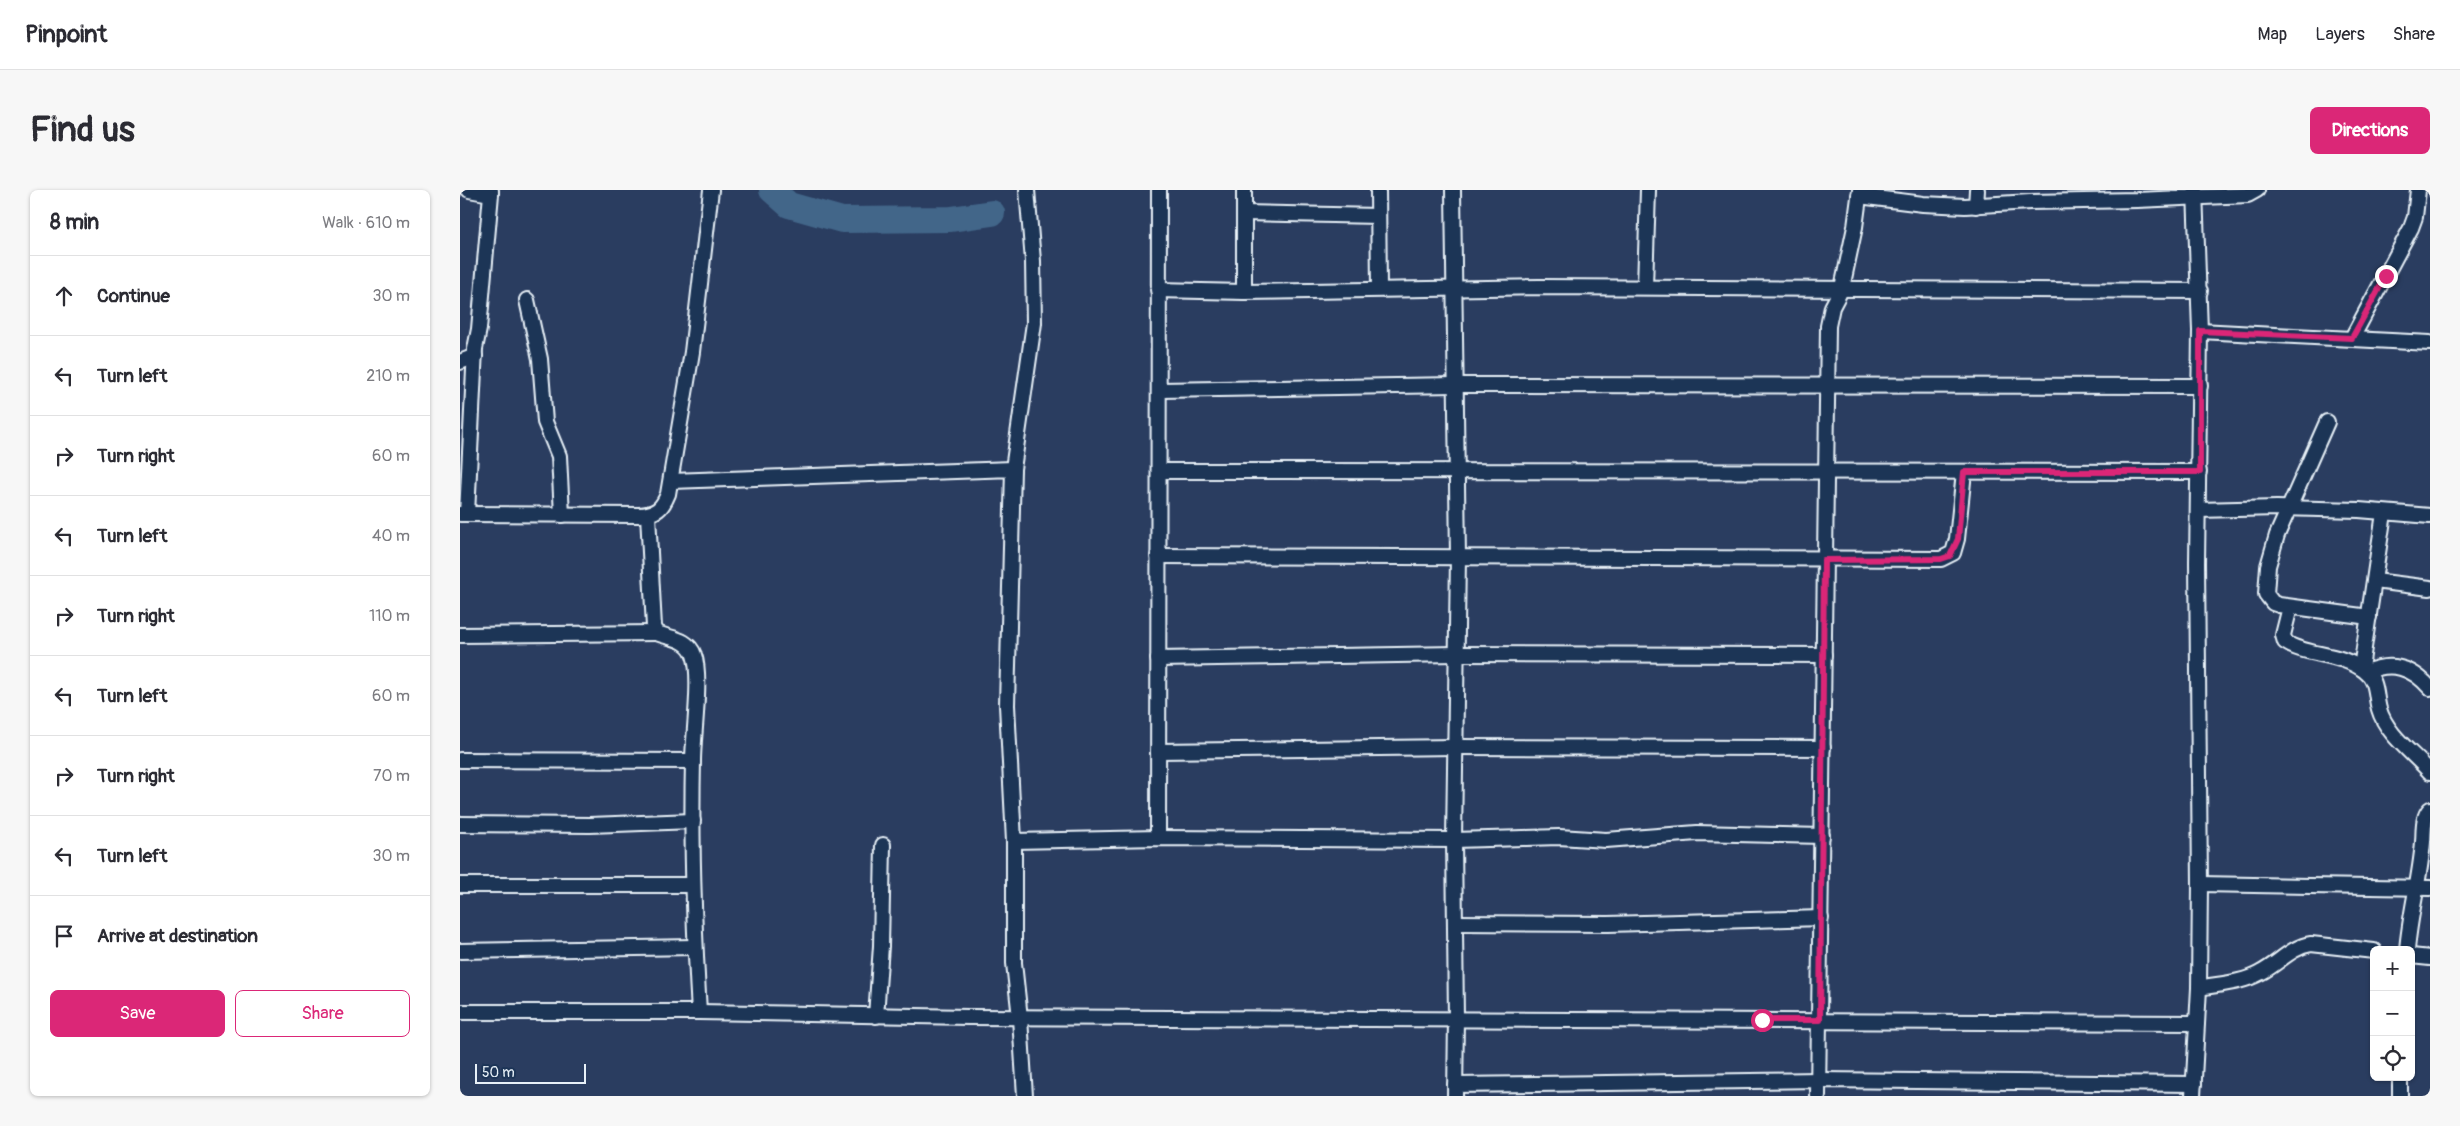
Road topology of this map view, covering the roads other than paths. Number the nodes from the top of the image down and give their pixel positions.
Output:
1 (469, 190) edge
2 (711, 190) edge
3 (1159, 190) edge
4 (1244, 190) edge
5 (1378, 190) edge
6 (1452, 190) edge
7 (1648, 190) edge
8 (1977, 190) edge
9 (2257, 190) edge
10 (2418, 190) edge
11 (491, 192) edge
12 (1027, 192) edge
13 (1860, 192) edge
14 (2195, 194) edge
15 (1976, 206) junction
16 (1244, 214) junction
17 (1378, 216) junction
18 (1454, 287) junction
19 (1645, 287) junction
20 (1842, 288) junction
21 (1379, 289) junction
22 (1158, 290) junction
23 (2200, 291) junction
24 (1244, 292) junction
25 (527, 300) dead end
26 (2200, 331) junction
27 (2352, 338) junction
28 (2430, 343) edge
29 (474, 356) junction
30 (460, 362) edge
31 (1826, 384) junction
32 (1454, 385) junction
33 (2200, 386) junction
34 (1160, 390) junction
35 (2327, 422) dead end
36 (1012, 469) junction
37 (1455, 470) junction
38 (1159, 471) junction
39 (1825, 472) junction
40 (1964, 472) junction
41 (2200, 472) junction
42 (671, 481) junction
43 (2290, 508) junction
44 (2198, 510) junction
45 (2384, 513) junction
46 (464, 514) edge
47 (562, 515) junction
48 (648, 515) junction
49 (2430, 516) edge
50 (1158, 556) junction
51 (1458, 557) junction
52 (1824, 560) junction
53 (2375, 582) junction
54 (2430, 588) edge
55 (2290, 607) junction
56 (2369, 617) junction
57 (657, 633) junction
58 (460, 635) edge
59 (1456, 654) junction
60 (1824, 655) junction
61 (1158, 659) junction
62 (2364, 670) junction
63 (2430, 688) edge
64 (1456, 747) junction
65 (1823, 748) junction
66 (1158, 751) junction
67 (460, 760) edge
68 (693, 761) junction
69 (2430, 772) edge
70 (2430, 809) edge
71 (693, 821) junction
72 (460, 824) edge
73 (1822, 836) junction
74 (1158, 838) junction
75 (1454, 840) junction
76 (1014, 841) junction
77 (883, 845) dead end
78 (460, 884) edge
79 (2200, 884) junction
80 (693, 885) junction
81 (2423, 888) edge
82 (1820, 918) junction
83 (1455, 923) junction
84 (2408, 946) edge
85 (695, 947) junction
86 (460, 951) edge
87 (2370, 951) edge
88 (2415, 956) edge
89 (2430, 958) edge
90 (2199, 988) junction
91 (460, 1012) edge
92 (698, 1012) junction
93 (876, 1016) junction
94 (1020, 1018) junction
95 (1456, 1018) junction
96 (1820, 1020) junction
97 (2197, 1023) junction
98 (1819, 1080) junction
99 (2400, 1081) edge
100 (2194, 1090) edge
101 (1455, 1091) edge
102 (1025, 1096) edge
103 (1818, 1096) edge
104 (2400, 1096) edge

1 - 11 street
2 - 42 street
3 - 22 street
4 - 16 street
5 - 17 street
6 - 18 street
7 - 19 street
8 - 15 street
9 - 14 street
10 - 27 street
11 - 29 street
12 - 36 street
13 - 15 street
13 - 20 street
14 - 15 street
14 - 23 street
16 - 17 street
16 - 24 street
17 - 21 street
18 - 19 street
18 - 21 street
18 - 32 street
19 - 20 street
20 - 23 street
20 - 31 street
21 - 24 street
22 - 24 street
22 - 34 street
23 - 26 street
25 - 47 street
26 - 27 street
26 - 33 street
27 - 28 street
29 - 30 street
29 - 46 street
31 - 32 street
31 - 33 street
31 - 39 street
32 - 34 street
32 - 37 street
33 - 41 street
34 - 38 street
35 - 43 street
36 - 42 street
36 - 76 street
37 - 38 street
37 - 39 street
37 - 51 street
38 - 50 street
39 - 40 street
39 - 52 street
40 - 41 street
40 - 52 street
41 - 44 street
42 - 48 street
43 - 44 street
43 - 45 street
43 - 55 street
44 - 79 street
45 - 49 street
45 - 53 street
46 - 47 street
47 - 48 street
48 - 57 street
50 - 51 street
50 - 61 street
51 - 52 street
51 - 59 street
52 - 60 street
53 - 54 street
53 - 56 street
55 - 56 street
55 - 62 street
56 - 62 street
57 - 58 street
57 - 68 street
59 - 60 street
59 - 61 street
59 - 64 street
60 - 65 street
61 - 66 street
62 - 63 street
62 - 69 street
64 - 65 street
64 - 66 street
64 - 75 street
65 - 73 street
66 - 74 street
67 - 68 street
68 - 71 street
70 - 81 street
71 - 72 street
71 - 80 street
73 - 75 street
73 - 82 street
74 - 75 street
74 - 76 street
75 - 83 street
76 - 94 street
77 - 93 street
78 - 80 street
79 - 81 street
79 - 90 street
80 - 85 street
81 - 84 street
82 - 83 street
82 - 96 street
83 - 95 street
85 - 86 street
85 - 92 street
87 - 90 street
88 - 89 street
90 - 97 street
91 - 92 street
92 - 93 street
93 - 94 street
94 - 95 street
94 - 102 street
95 - 96 street
95 - 101 street
96 - 97 street
96 - 98 street
97 - 100 street
98 - 100 street
98 - 101 street
98 - 103 street
99 - 104 street

